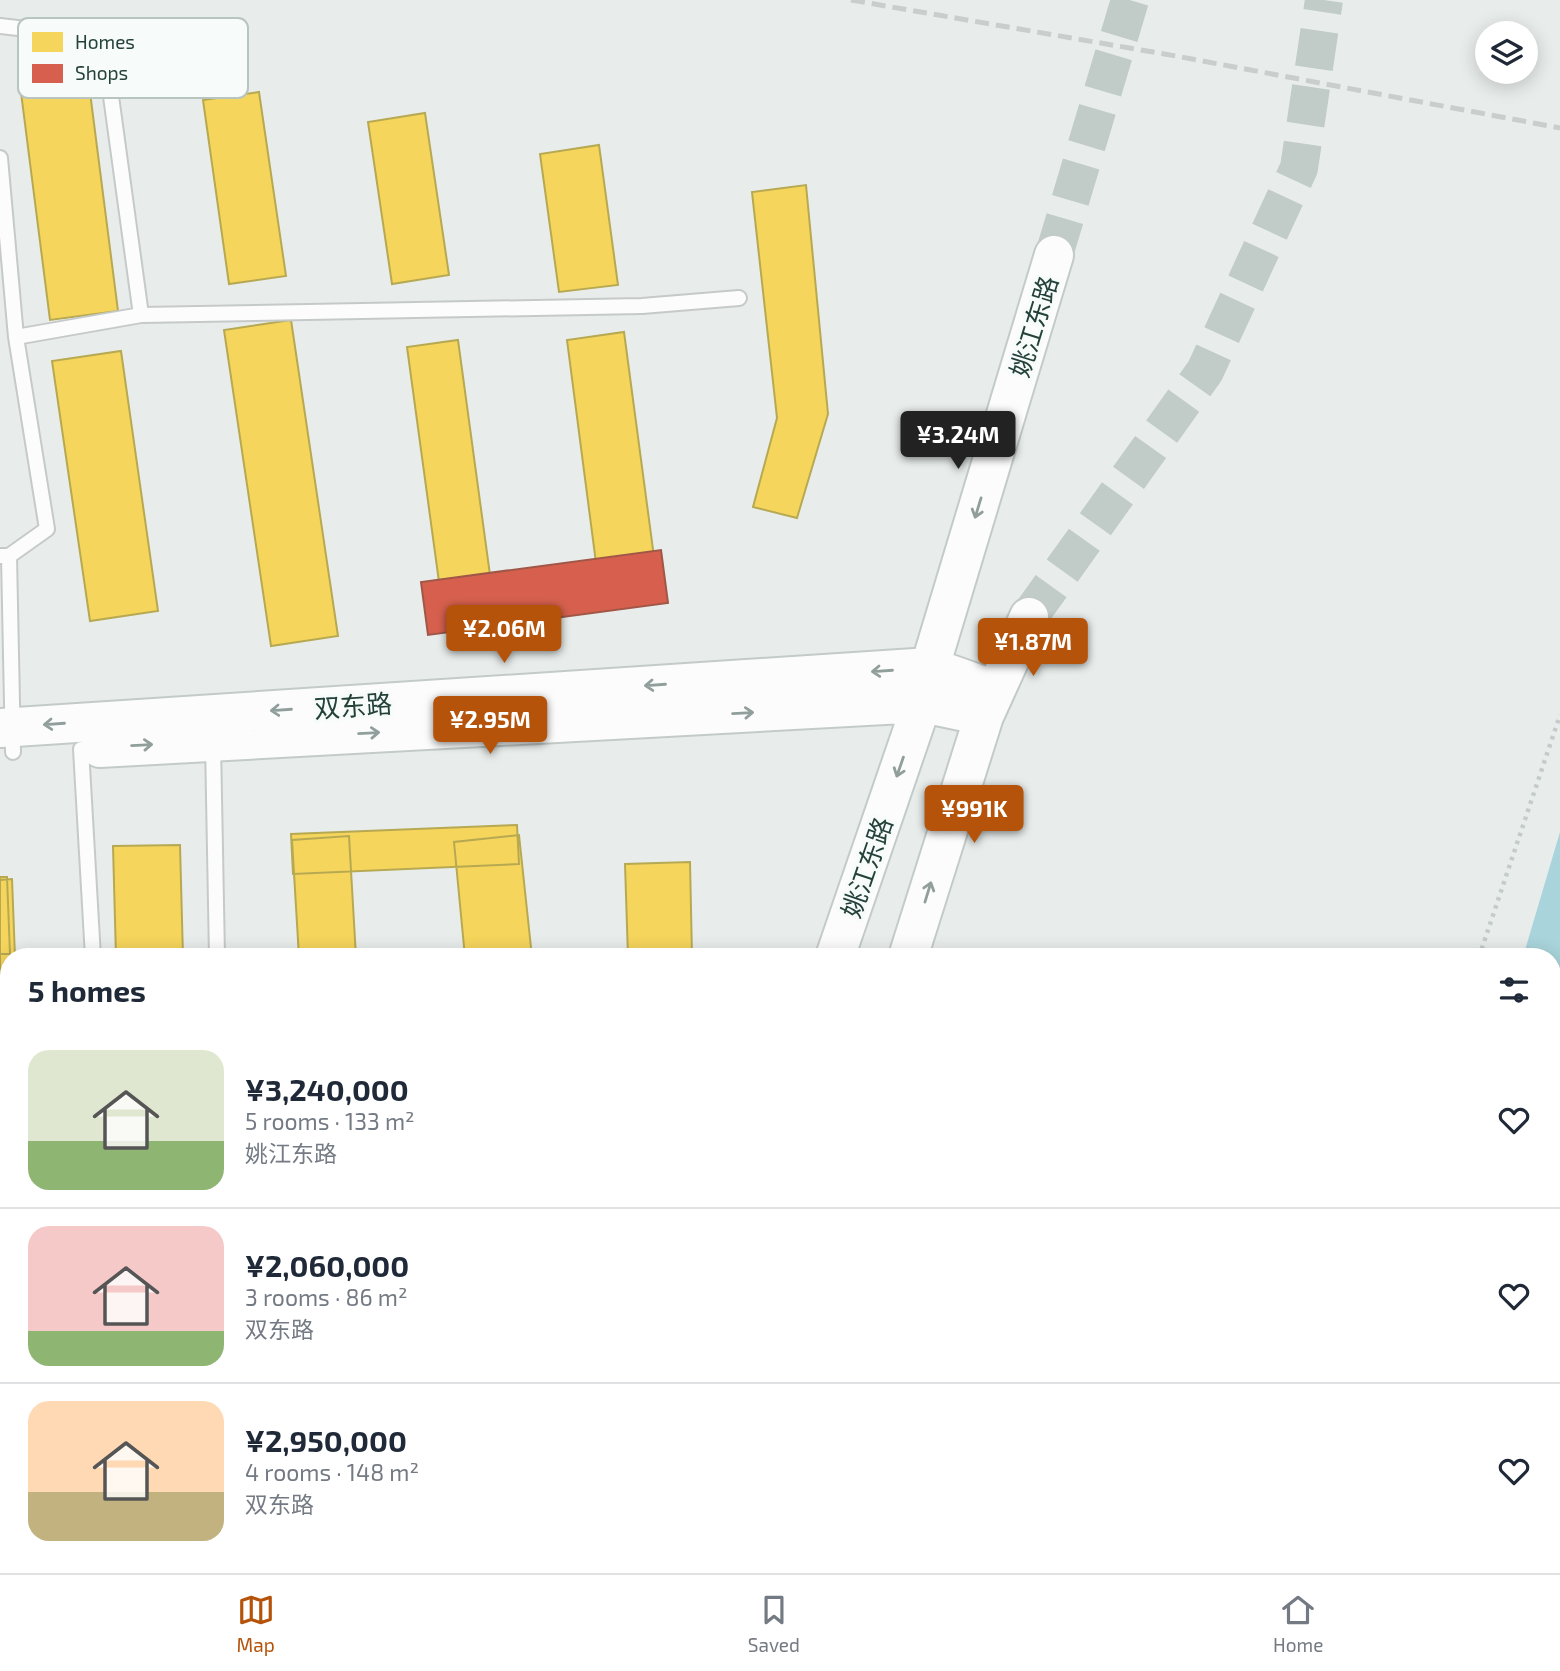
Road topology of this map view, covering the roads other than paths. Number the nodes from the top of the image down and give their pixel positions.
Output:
1 (0, 26) edge
2 (18, 28) edge
3 (111, 98) edge
4 (0, 158) edge
5 (1054, 255) tunnel mouth
6 (739, 298) dead end
7 (141, 315) junction
8 (16, 337) junction
9 (4, 556) edge
10 (1029, 617) tunnel mouth
11 (926, 685) junction
12 (990, 703) junction
13 (6, 740) edge
14 (213, 742) junction
15 (81, 749) junction
16 (92, 948) edge
17 (217, 948) edge
18 (838, 948) edge
19 (911, 948) edge

1 - 2 lane
3 - 7 lane
4 - 8 lane
5 -> 11 main road, 姚江东路
6 - 7 lane
7 - 8 lane
8 - 9 lane
9 - 13 lane
10 - 12 main road
11 - 12 main road, 双东路
11 -> 13 main road, 双东路
14 -> 11 main road, 双东路
11 -> 18 main road, 姚江东路
19 -> 12 main road
13 - 15 main road, 双东路
15 -> 14 main road, 双东路
14 - 17 lane
15 - 16 lane

